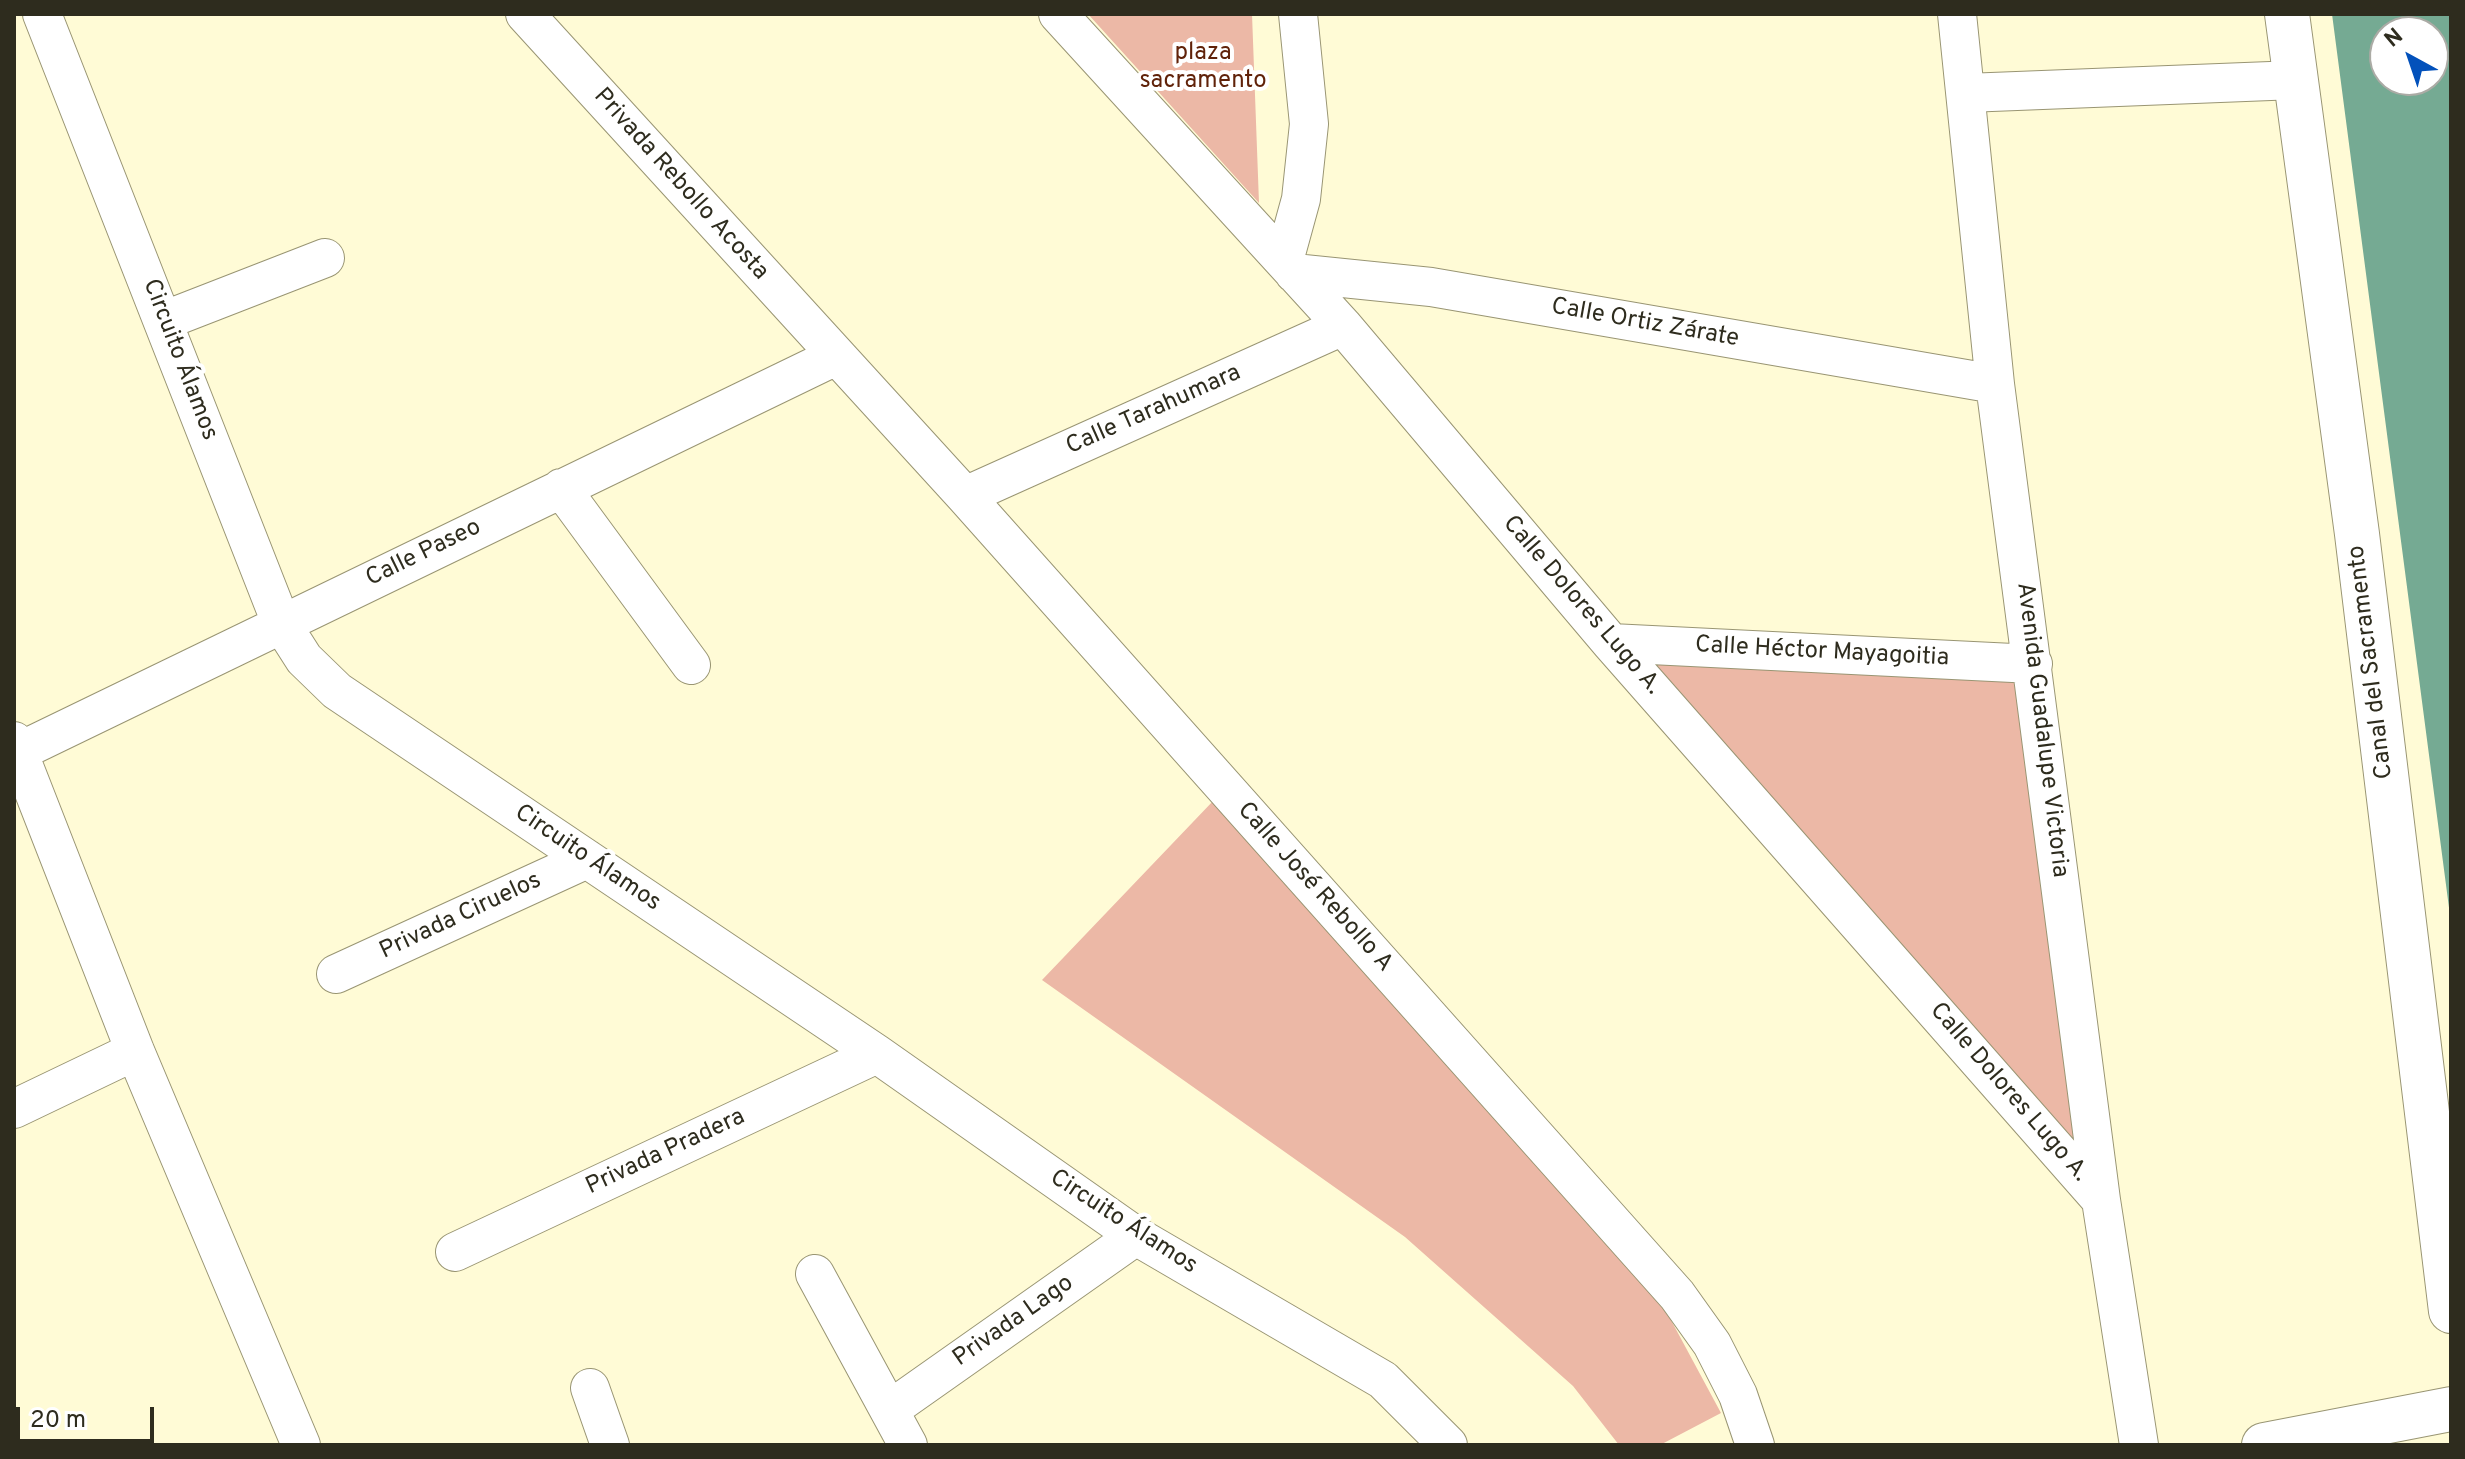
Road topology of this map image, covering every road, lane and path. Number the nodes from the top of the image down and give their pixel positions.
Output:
1 (42, 14) edge
2 (525, 14) edge
3 (1058, 14) edge
4 (1298, 14) edge
5 (1957, 14) edge
6 (2287, 14) edge
7 (2296, 80) junction
8 (1966, 93) junction
9 (325, 258) dead end
10 (1289, 267) junction
11 (163, 321) junction
12 (1343, 326) junction
13 (836, 356) junction
14 (1995, 384) junction
15 (561, 488) junction
16 (965, 496) junction
17 (281, 623) junction
18 (1611, 643) junction
19 (2033, 664) junction
20 (691, 665) dead end
21 (15, 749) edge
22 (587, 859) junction
23 (336, 974) dead end
24 (135, 1051) junction
25 (877, 1054) junction
26 (14, 1109) edge
27 (2101, 1200) junction
28 (1136, 1236) junction
29 (455, 1252) dead end
30 (815, 1274) dead end
31 (2451, 1311) edge
32 (590, 1388) dead end
33 (892, 1408) junction
34 (2451, 1409) edge
35 (1435, 1441) edge
36 (301, 1445) edge
37 (610, 1445) edge
38 (908, 1445) edge
39 (1755, 1445) edge
40 (2139, 1445) edge
41 (2264, 1445) edge

1 - 11 street, Circuito Álamos
2 - 13 street, Privada Rebollo Acosta
3 - 10 street, Calle Dolores Lugo A.
4 - 10 street
5 - 8 street, Avenida Guadalupe Victoria
6 - 7 street, Canal del Sacramento
7 - 8 street
7 - 31 street, Canal del Sacramento
8 - 14 street, Avenida Guadalupe Victoria
9 - 11 street
10 - 12 street, Calle Dolores Lugo A.
10 - 14 street, Calle Ortiz Zárate
11 - 17 street, Circuito Álamos
12 - 16 street, Calle Tarahumara
12 - 18 street, Calle Dolores Lugo A.
13 - 15 street, Calle Paseo
13 - 16 street, Calle José Rebollo A
14 - 19 street, Avenida Guadalupe Victoria
15 - 17 street, Calle Paseo
15 - 20 street
16 - 39 street, Calle José Rebollo A
17 - 21 street, Calle Paseo
17 - 22 street, Circuito Álamos
18 - 19 street, Calle Héctor Mayagoitia
18 - 27 street, Calle Dolores Lugo A.
19 - 27 street, Avenida Guadalupe Victoria
21 - 24 street
22 - 23 street, Privada Ciruelos
22 - 25 street, Circuito Álamos
24 - 26 street
24 - 36 street
25 - 28 street, Circuito Álamos
25 - 29 street, Privada Pradera
27 - 40 street, Avenida Guadalupe Victoria
28 - 33 street, Privada Lago
28 - 35 street, Circuito Álamos
30 - 33 street
32 - 37 street
33 - 38 street
34 - 41 street

